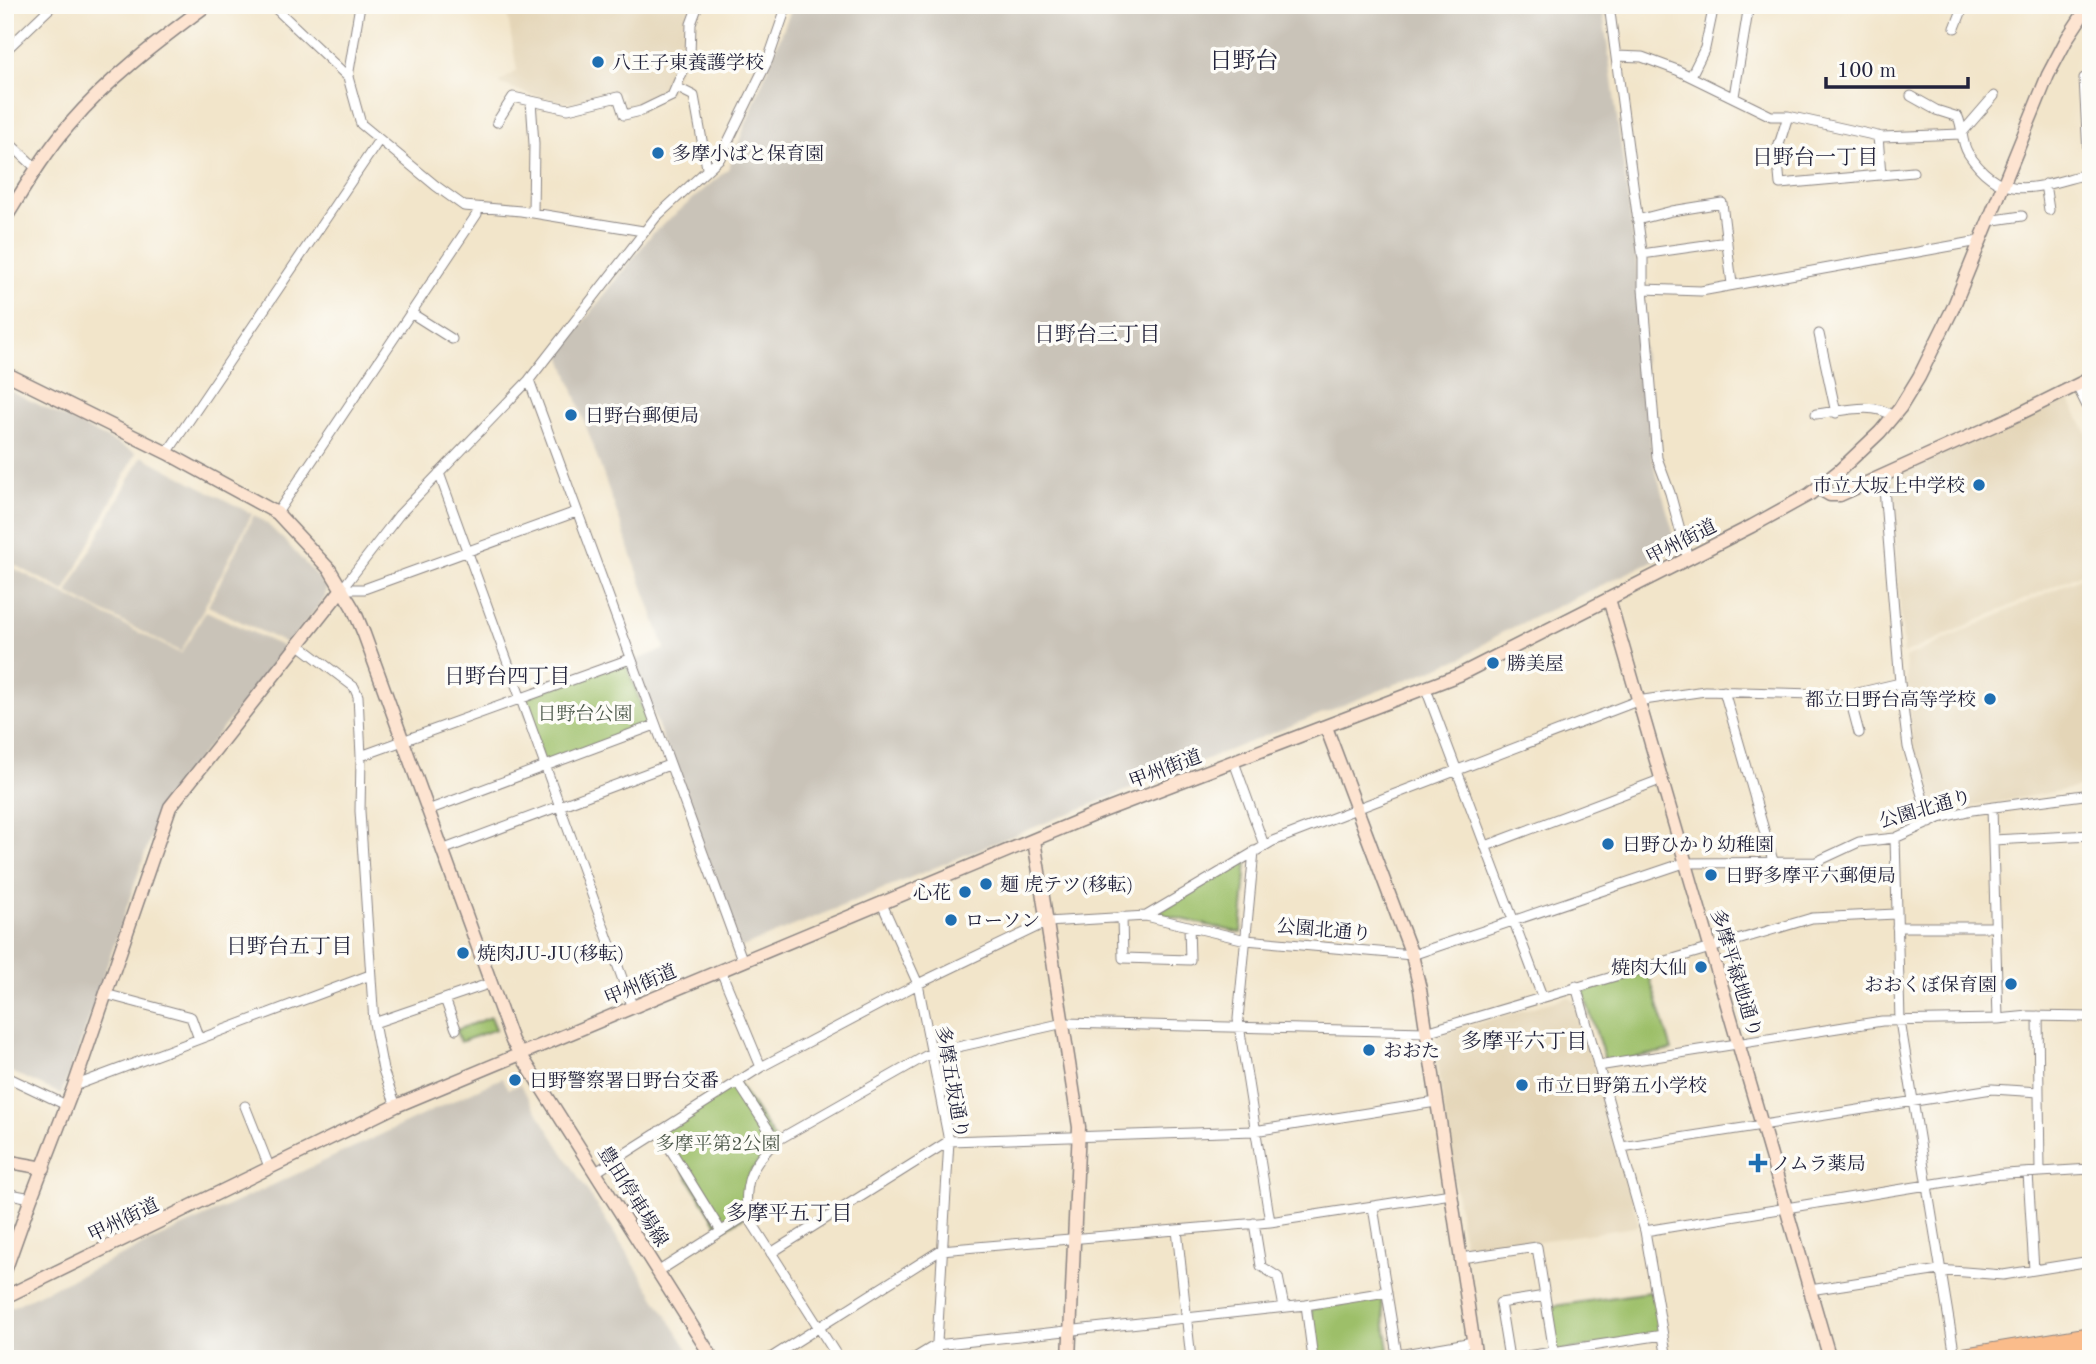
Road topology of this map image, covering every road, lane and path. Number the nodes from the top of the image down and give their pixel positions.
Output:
1 (52, 5) edge
2 (207, 5) edge
3 (272, 5) edge
4 (360, 5) edge
5 (698, 5) edge
6 (787, 5) edge
7 (1609, 5) edge
8 (1714, 5) edge
9 (1749, 5) edge
10 (1964, 5) edge
11 (2089, 5) edge
12 (1955, 28) dead end
13 (5, 51) edge
14 (1616, 56) junction
15 (348, 76) junction
16 (1691, 76) junction
17 (2091, 78) edge
18 (676, 87) junction
19 (1734, 96) junction
20 (1911, 96) dead end
21 (1994, 96) dead end
22 (531, 101) junction
23 (1788, 116) junction
24 (497, 122) dead end
25 (1961, 134) junction
26 (1878, 136) junction
27 (5, 139) edge
28 (379, 140) junction
29 (36, 168) junction
30 (707, 169) junction
31 (1913, 172) dead end
32 (2090, 173) edge
33 (1881, 175) junction
34 (2045, 184) junction
35 (2002, 186) junction
36 (477, 208) junction
37 (2049, 210) dead end
38 (533, 213) junction
39 (2022, 216) dead end
40 (5, 219) edge
41 (1637, 220) junction
42 (1988, 221) junction
43 (643, 231) junction
44 (1979, 241) junction
45 (1727, 242) junction
46 (1642, 254) junction
47 (1732, 284) junction
48 (1643, 289) junction
49 (411, 313) junction
50 (1819, 334) dead end
51 (452, 339) dead end
52 (5, 373) edge
53 (2091, 378) edge
54 (529, 380) junction
55 (2077, 386) junction
56 (1836, 413) junction
57 (1816, 414) dead end
58 (2091, 414) edge
59 (1892, 416) junction
60 (167, 453) junction
61 (439, 473) junction
62 (1883, 476) junction
63 (1818, 488) junction
64 (576, 512) junction
65 (277, 513) junction
66 (467, 552) junction
67 (1688, 559) junction
68 (342, 589) junction
69 (1609, 599) junction
70 (299, 645) junction
71 (630, 659) junction
72 (1900, 684) junction
73 (1426, 689) junction
74 (1724, 691) junction
75 (1850, 695) junction
76 (521, 699) junction
77 (1637, 701) junction
78 (655, 725) junction
79 (1326, 727) junction
80 (1859, 733) dead end
81 (404, 742) junction
82 (361, 756) junction
83 (1234, 762) junction
84 (669, 765) junction
85 (545, 766) junction
86 (1457, 771) junction
87 (1660, 780) junction
88 (2091, 794) edge
89 (560, 806) junction
90 (1357, 808) junction
91 (1992, 808) junction
92 (428, 810) junction
93 (1930, 823) junction
94 (2091, 835) edge
95 (1895, 838) junction
96 (1034, 840) junction
97 (1993, 840) junction
98 (1264, 845) junction
99 (1486, 846) junction
100 (442, 850) junction
101 (1254, 851) junction
102 (1773, 861) junction
103 (1684, 863) junction
104 (882, 904) junction
105 (1896, 914) junction
106 (1146, 916) junction
107 (1122, 917) junction
108 (1513, 920) junction
109 (1047, 922) junction
110 (1189, 926) junction
111 (1897, 927) junction
112 (1996, 927) junction
113 (1246, 940) junction
114 (1709, 948) junction
115 (1412, 955) junction
116 (743, 962) junction
117 (721, 971) junction
118 (370, 975) junction
119 (491, 984) junction
120 (918, 984) junction
121 (1576, 986) junction
122 (105, 994) junction
123 (1542, 996) junction
124 (445, 999) junction
125 (633, 1008) junction
126 (2038, 1016) junction
127 (2091, 1017) edge
128 (1998, 1019) junction
129 (1900, 1021) junction
130 (374, 1023) junction
131 (1063, 1023) junction
132 (1239, 1026) junction
133 (456, 1029) dead end
134 (1426, 1032) junction
135 (199, 1039) junction
136 (1738, 1043) junction
137 (931, 1054) junction
138 (522, 1055) junction
139 (1598, 1066) junction
140 (761, 1067) junction
141 (5, 1076) edge
142 (737, 1081) junction
143 (74, 1086) junction
144 (2039, 1092) junction
145 (1912, 1101) junction
146 (1436, 1102) junction
147 (66, 1105) junction
148 (245, 1106) dead end
149 (396, 1107) junction
150 (1762, 1125) junction
151 (659, 1130) junction
152 (1254, 1131) junction
153 (1080, 1136) junction
154 (948, 1141) junction
155 (776, 1142) junction
156 (1622, 1147) junction
157 (5, 1161) edge
158 (44, 1168) junction
159 (270, 1169) junction
160 (2091, 1169) edge
161 (596, 1172) junction
162 (2040, 1172) junction
163 (2028, 1173) junction
164 (1926, 1185) junction
165 (5, 1194) edge
166 (1451, 1194) junction
167 (31, 1198) junction
168 (1373, 1207) junction
169 (1786, 1208) junction
170 (747, 1215) junction
171 (1270, 1222) junction
172 (1254, 1223) junction
173 (1177, 1230) junction
174 (721, 1231) junction
175 (1646, 1231) junction
176 (1076, 1240) junction
177 (10, 1241) edge
178 (941, 1250) junction
179 (771, 1253) junction
180 (1461, 1258) junction
181 (2091, 1262) edge
182 (1939, 1270) junction
183 (2034, 1270) junction
184 (5, 1271) edge
185 (659, 1271) junction
186 (1810, 1290) junction
187 (1386, 1292) junction
188 (1545, 1296) junction
189 (5, 1297) edge
190 (1306, 1305) junction
191 (1284, 1307) junction
192 (1185, 1317) junction
193 (818, 1328) junction
194 (1070, 1330) junction
195 (1663, 1335) junction
196 (2091, 1335) edge
197 (1474, 1342) junction
198 (936, 1345) junction
199 (2091, 1347) edge
200 (1554, 1352) junction
201 (1397, 1355) junction
202 (1508, 1358) edge
203 (1950, 1358) edge
204 (713, 1359) edge
205 (769, 1359) edge
206 (839, 1359) edge
207 (912, 1359) edge
208 (936, 1359) edge
209 (1069, 1359) edge
210 (1191, 1359) edge
211 (1313, 1359) edge
212 (1376, 1359) edge
213 (1476, 1359) edge
214 (1667, 1359) edge
215 (1830, 1359) edge
216 (2022, 1359) edge

1 - 13 street
2 - 29 street
3 - 15 street
4 - 15 street
5 - 18 street
6 - 30 street
7 - 14 street
8 - 16 street
9 - 19 street
10 - 12 street
11 - 35 street, 甲州街道
14 - 16 street
14 - 41 street
15 - 28 street
16 - 19 street
17 - 32 street
18 - 22 street
18 - 30 street
19 - 23 street
20 - 25 street
21 - 25 street
22 - 24 street
22 - 38 street
23 - 26 street
23 - 33 street
25 - 26 street
25 - 35 street
26 - 33 street
27 - 29 street
28 - 36 street
28 - 60 street
29 - 40 street
30 - 43 street
31 - 33 street
32 - 34 street
34 - 35 street
34 - 37 street
35 - 42 street, 甲州街道
36 - 38 street
36 - 49 street
38 - 43 street
39 - 42 street
41 - 45 street
41 - 46 street
42 - 44 street, 甲州街道
43 - 54 street
44 - 47 street
44 - 59 street, 甲州街道
45 - 46 street
45 - 47 street
46 - 48 street
47 - 48 street
48 - 67 street
49 - 51 street
49 - 65 street
50 - 56 street
52 - 60 street, 豊田停車場線
53 - 55 street
54 - 61 street
54 - 64 street
55 - 58 street
55 - 62 street
56 - 57 street
56 - 59 street
59 - 63 street, 甲州街道
60 - 65 street, 豊田停車場線
61 - 66 street
61 - 68 street
62 - 63 street
62 - 72 street
63 - 67 street, 甲州街道
64 - 66 street
64 - 71 street
65 - 68 street, 豊田停車場線
66 - 68 street
66 - 76 street
67 - 69 street, 甲州街道
68 - 70 street
68 - 81 street, 豊田停車場線
69 - 73 street, 甲州街道
69 - 77 street, 多摩平緑地通り
70 - 82 street
70 - 122 street
71 - 76 street
71 - 78 street
72 - 75 street
72 - 93 street
73 - 79 street, 甲州街道
73 - 86 street
74 - 75 street
74 - 77 street
74 - 102 street
75 - 80 street
76 - 81 street
76 - 85 street
77 - 86 street
77 - 87 street, 多摩平緑地通り
78 - 84 street
78 - 85 street
79 - 83 street, 甲州街道
79 - 90 street
81 - 82 street
81 - 92 street, 豊田停車場線
82 - 118 street
83 - 96 street, 甲州街道
83 - 98 street
84 - 89 street
84 - 116 street
85 - 89 street
85 - 92 street
86 - 90 street
86 - 99 street
87 - 99 street
87 - 103 street, 多摩平緑地通り
88 - 91 street, 公園北通り
89 - 100 street
89 - 125 street
90 - 98 street
90 - 115 street
91 - 93 street, 公園北通り
91 - 97 street
92 - 100 street, 豊田停車場線
93 - 95 street, 公園北通り
94 - 97 street
95 - 102 street, 公園北通り
95 - 105 street
96 - 104 street, 甲州街道
96 - 109 street
97 - 112 street
98 - 101 street
99 - 108 street
100 - 119 street, 豊田停車場線
101 - 106 street
101 - 113 street
102 - 103 street, 公園北通り
103 - 108 street, 公園北通り
103 - 114 street, 多摩平緑地通り
104 - 116 street, 甲州街道
104 - 120 street, 多摩五坂通り
105 - 111 street
105 - 114 street
106 - 107 street, 公園北通り
106 - 110 street, 公園北通り
107 - 109 street, 公園北通り
107 - 110 street
108 - 115 street, 公園北通り
108 - 123 street
109 - 120 street, 公園北通り
109 - 131 street
110 - 113 street, 公園北通り
111 - 112 street
111 - 129 street
112 - 128 street
113 - 115 street, 公園北通り
113 - 132 street
114 - 121 street
114 - 136 street, 多摩平緑地通り
115 - 134 street
116 - 117 street, 甲州街道
117 - 125 street, 甲州街道
117 - 140 street
118 - 130 street
118 - 135 street
119 - 124 street
119 - 138 street, 豊田停車場線
120 - 137 street, 多摩五坂通り
120 - 140 street, 公園北通り
121 - 123 street
121 - 139 street
122 - 135 street
122 - 143 street
123 - 134 street
124 - 130 street
124 - 133 street
125 - 138 street, 甲州街道
126 - 127 street
126 - 128 street
126 - 144 street
128 - 129 street
129 - 136 street
129 - 145 street
130 - 149 street
131 - 132 street
131 - 137 street
131 - 153 street
132 - 134 street
132 - 152 street
134 - 146 street
135 - 143 street
136 - 139 street
136 - 150 street, 多摩平緑地通り
137 - 154 street, 多摩五坂通り
137 - 155 street
138 - 149 street, 甲州街道
138 - 161 street, 豊田停車場線
139 - 156 street
140 - 142 street, 公園北通り
141 - 147 street
142 - 151 street, 公園北通り
142 - 155 street
143 - 147 street
144 - 145 street
144 - 162 street
145 - 150 street
145 - 164 street
146 - 152 street
146 - 166 street
147 - 158 street
148 - 159 street
149 - 159 street, 甲州街道
150 - 156 street
150 - 169 street, 多摩平緑地通り
151 - 161 street, 公園北通り
151 - 174 street
152 - 153 street
152 - 171 street
153 - 154 street
153 - 176 street
154 - 178 street, 多摩五坂通り
154 - 179 street
155 - 170 street
156 - 175 street
157 - 158 street
158 - 167 street
159 - 189 street, 甲州街道
160 - 162 street
161 - 185 street, 豊田停車場線
162 - 163 street
163 - 164 street
163 - 183 street
164 - 169 street
164 - 182 street
165 - 167 street
166 - 168 street
166 - 180 street
167 - 177 street
168 - 171 street
168 - 187 street
169 - 175 street
169 - 186 street, 多摩平緑地通り
170 - 174 street
170 - 179 street
171 - 172 street
172 - 173 street
172 - 191 street
173 - 176 street
173 - 192 street
174 - 185 street
175 - 195 street
176 - 178 street
176 - 194 street
177 - 184 street
178 - 193 street
178 - 198 street, 多摩五坂通り
179 - 193 street
180 - 188 street
180 - 197 street
181 - 183 street
182 - 183 street
182 - 186 street
182 - 203 street
185 - 204 street, 豊田停車場線
186 - 215 street, 多摩平緑地通り
187 - 190 street
187 - 201 street
188 - 200 street
188 - 202 street
190 - 191 street
190 - 211 street
191 - 192 street
192 - 194 street
192 - 210 street
193 - 205 street
193 - 206 street
194 - 198 street
194 - 209 street
195 - 200 street
195 - 214 street
196 - 203 highway
197 - 201 street
197 - 213 street
198 - 207 street
198 - 208 street, 多摩五坂通り
199 - 216 highway
200 - 202 street
201 - 212 street

